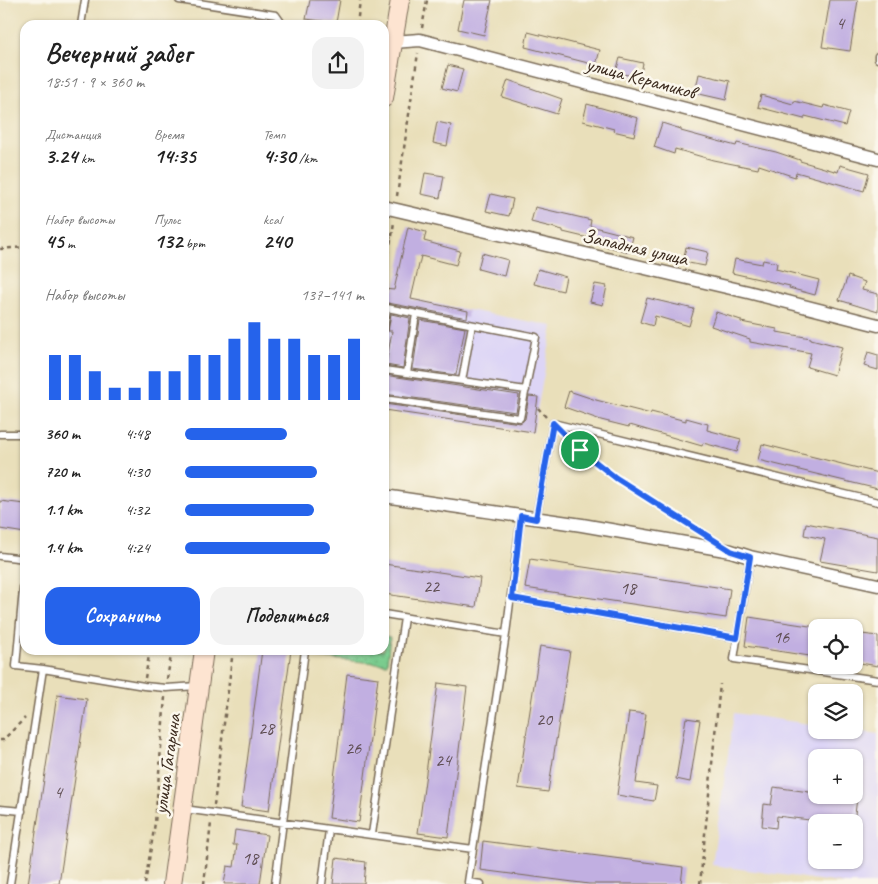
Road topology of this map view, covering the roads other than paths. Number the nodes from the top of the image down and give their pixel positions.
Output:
1 (85, 0) edge
2 (179, 0) edge
3 (400, 0) edge
4 (82, 20) edge
5 (280, 20) edge
6 (393, 42) junction
7 (389, 59) edge
8 (878, 159) edge
9 (389, 209) edge
10 (389, 308) edge
11 (416, 314) junction
12 (472, 325) junction
13 (878, 325) edge
14 (389, 371) edge
15 (406, 373) junction
16 (462, 381) junction
17 (526, 390) junction
18 (389, 400) edge
19 (0, 434) edge
20 (20, 434) edge
21 (389, 497) edge
22 (878, 502) edge
23 (521, 516) junction
24 (536, 519) junction
25 (0, 556) edge
26 (750, 557) junction
27 (20, 558) edge
28 (878, 585) edge
29 (512, 598) junction
30 (389, 615) edge
31 (404, 618) junction
32 (20, 622) edge
33 (506, 634) junction
34 (737, 638) junction
35 (203, 655) edge
36 (304, 655) edge
37 (42, 669) junction
38 (878, 680) edge
39 (199, 686) junction
40 (183, 808) junction
41 (0, 809) edge
42 (22, 811) junction
43 (284, 822) junction
44 (330, 830) junction
45 (372, 834) junction
46 (473, 849) junction
47 (10, 884) edge
48 (172, 884) edge
49 (275, 884) edge
50 (322, 884) edge
51 (481, 884) edge

1 - 4 lane
2 - 5 lane
3 - 6 main road
6 - 7 main road
6 - 8 street, улица Керамиков
9 - 13 street, Западная улица
10 - 11 lane
11 - 12 lane
11 - 15 lane
12 - 16 lane
12 - 17 lane
14 - 15 lane
15 - 16 lane
16 - 17 lane
17 - 18 lane
19 - 20 lane
21 - 23 street
22 - 24 lane
23 - 24 street
23 - 29 lane
24 - 26 street
25 - 27 lane
26 - 28 street
26 - 34 lane
29 - 33 lane
29 - 34 lane
30 - 31 lane
31 - 33 lane
31 - 45 lane
32 - 37 lane
33 - 46 lane
34 - 38 lane
35 - 39 main road, улица Гагарина
36 - 43 lane
37 - 39 lane
37 - 42 lane
39 - 40 main road, улица Гагарина
40 - 43 lane
40 - 48 main road, улица Гагарина
41 - 42 lane
42 - 47 lane
43 - 44 lane
43 - 49 lane
44 - 45 lane
44 - 50 lane
45 - 46 lane
46 - 51 lane

